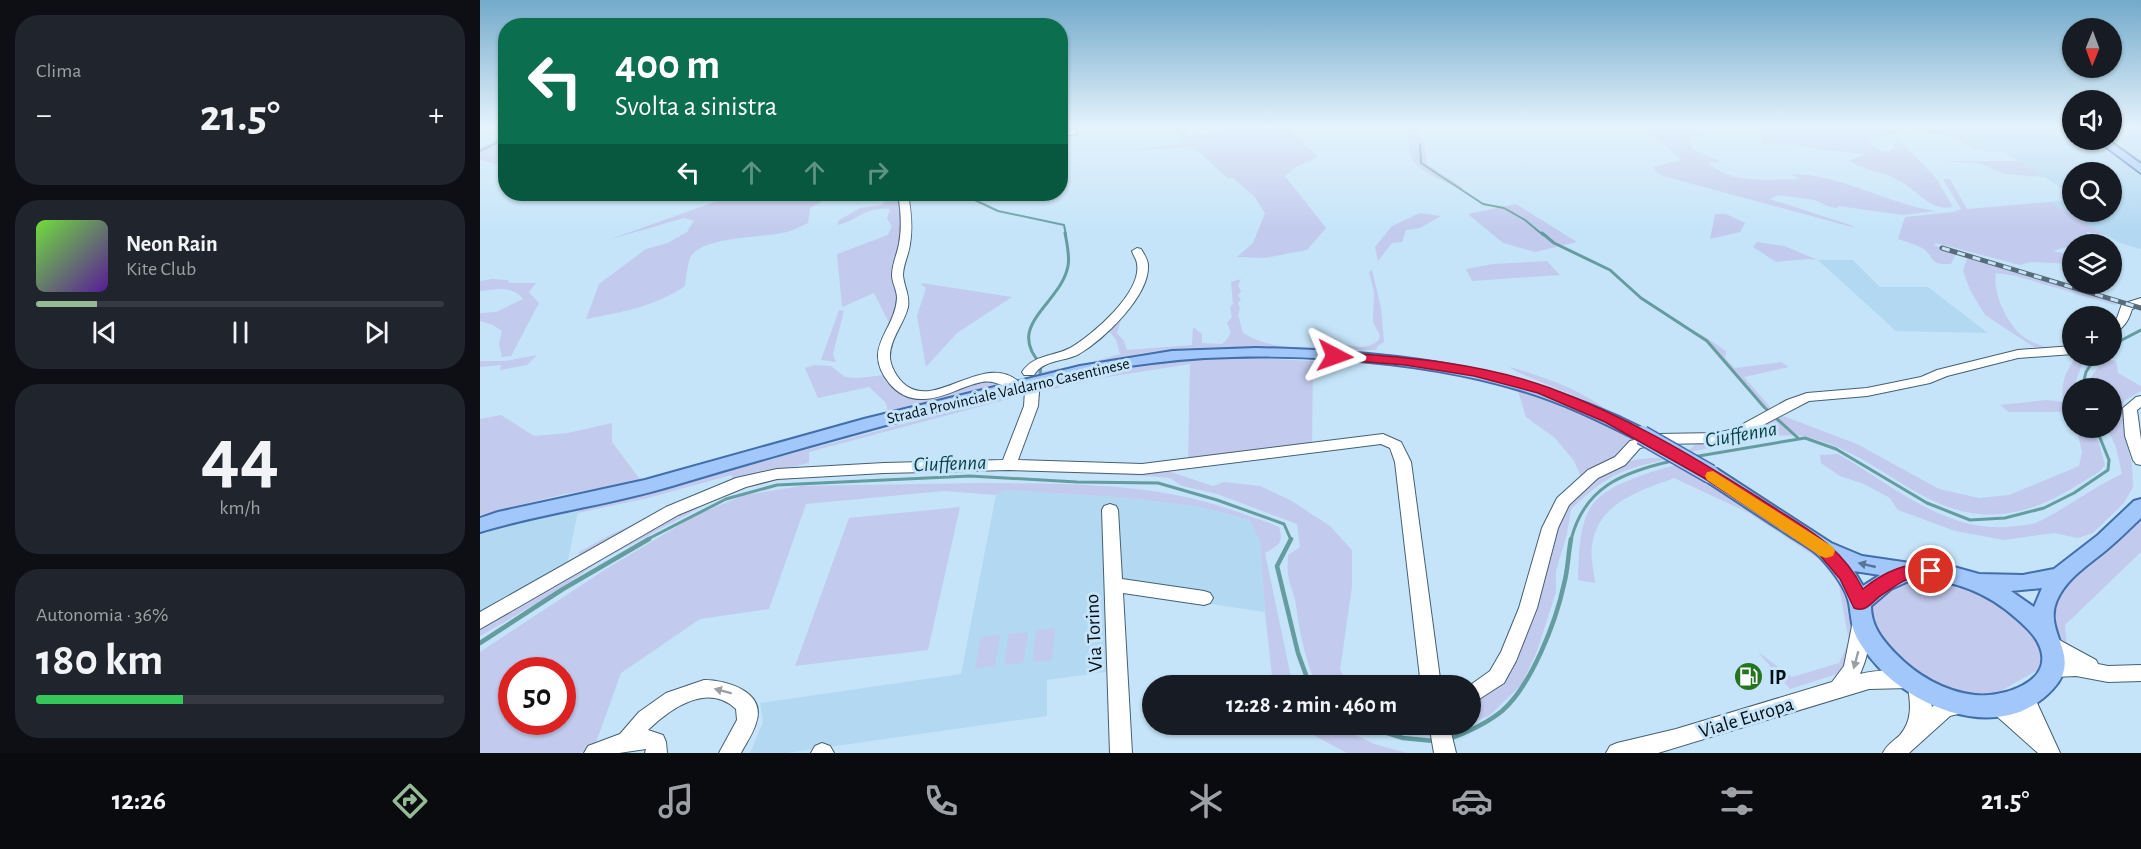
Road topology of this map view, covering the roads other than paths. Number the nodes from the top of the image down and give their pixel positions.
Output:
1 (904, 201) edge
2 (1137, 251) dead end
3 (2141, 302) edge
4 (2122, 320) edge
5 (2062, 352) edge
6 (1022, 381) junction
7 (2141, 400) edge
8 (2141, 460) edge
9 (1009, 465) junction
10 (2141, 506) edge
11 (1110, 510) dead end
12 (481, 525) edge
13 (1824, 549) junction
14 (1912, 571) junction
15 (2060, 576) junction
16 (1970, 578) junction
17 (1113, 585) junction
18 (1204, 598) dead end
19 (1861, 614) junction
20 (480, 621) edge
21 (2047, 636) junction
22 (2054, 669) junction
23 (2141, 673) edge
24 (2108, 674) junction
25 (1430, 675) edge
26 (1912, 683) junction
27 (1481, 688) edge
28 (1839, 689) junction
29 (2025, 698) junction
30 (1965, 704) junction
31 (1999, 706) junction
32 (1441, 735) edge
33 (1910, 737) junction
34 (627, 740) junction
35 (654, 747) edge
36 (2046, 748) edge
37 (595, 753) edge
38 (730, 753) edge
39 (1121, 753) edge
40 (1445, 753) edge
41 (1617, 753) edge
42 (1894, 753) edge

1 - 6 street
2 - 6 street
3 - 4 street
5 - 27 street
6 - 9 street
6 - 12 main road, Strada Provinciale Valdarno Casentinese
6 - 13 main road, Strada Provinciale Valdarno Casentinese, bridge
7 - 8 street
9 - 20 street
9 - 25 street
10 - 15 main road
11 - 17 street, Via Torino
14 -> 13 main road, Strada Provinciale Valdarno Casentinese
13 - 19 main road, Strada Provinciale Valdarno Casentinese
14 - 16 main road
14 - 19 main road
15 - 16 main road
15 - 21 main road
16 - 21 main road
17 - 18 street
17 - 39 street, Via Torino
19 - 26 main road
19 -> 28 street
21 - 22 main road
21 - 24 street
22 - 24 street
22 - 29 main road
23 - 24 street
26 - 28 street, Viale Europa
26 - 30 main road
26 - 33 street
28 - 41 street, Viale Europa
29 - 31 main road
29 - 36 street
30 - 31 main road
30 - 33 street
31 - 36 street
32 - 40 street
33 - 42 street
34 - 35 street
34 - 37 street
38 -> 34 street

